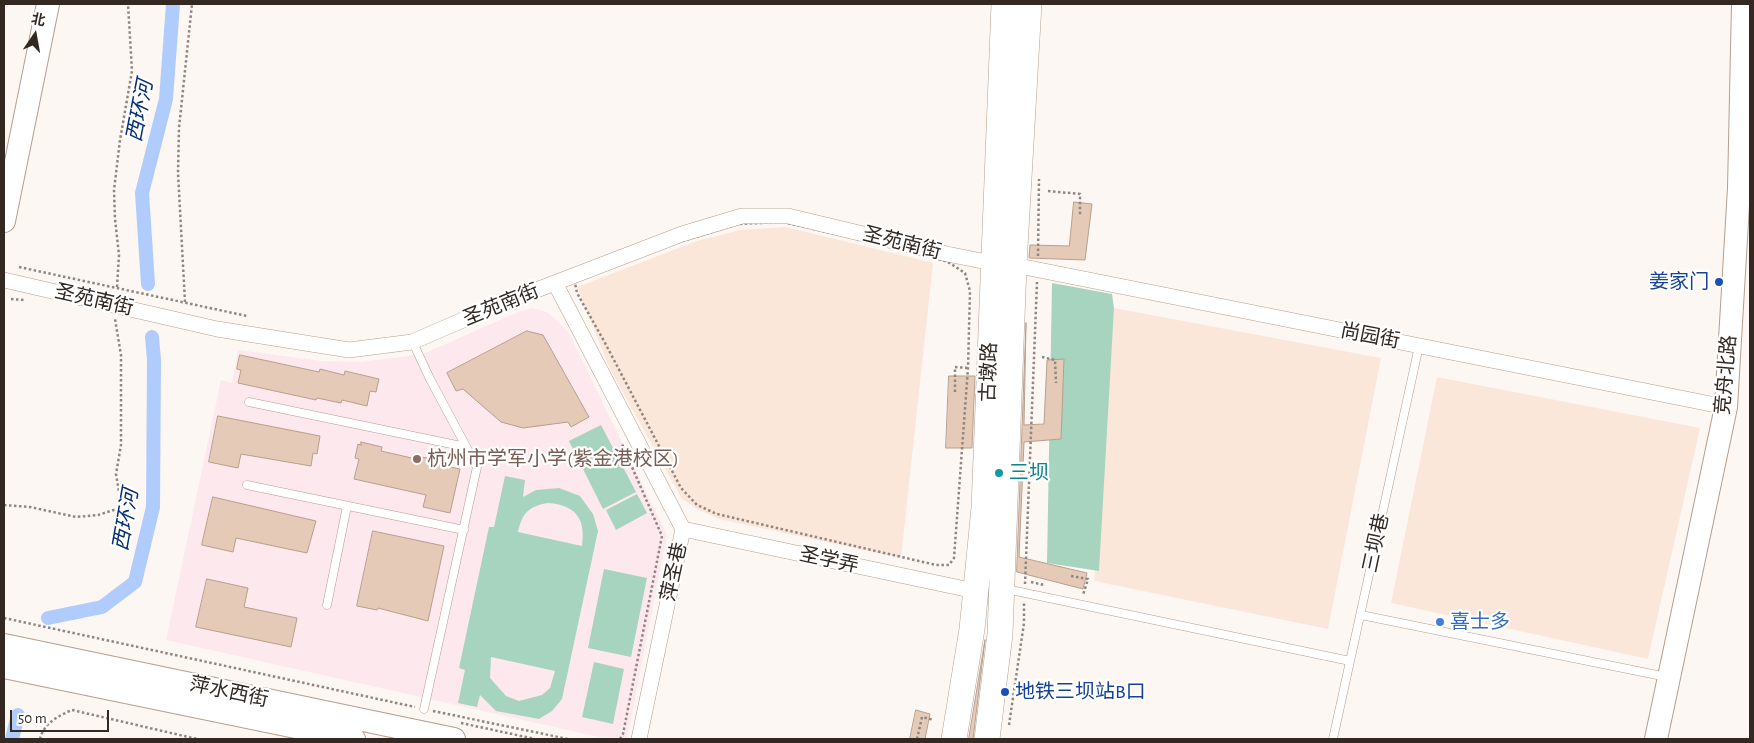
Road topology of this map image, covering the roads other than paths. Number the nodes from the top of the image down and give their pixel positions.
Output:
1 (48, 4) edge
2 (1004, 4) edge
3 (1029, 4) edge
4 (1743, 4) edge
5 (4, 221) edge
6 (1015, 266) junction
7 (4, 280) edge
8 (555, 283) junction
9 (1419, 346) junction
10 (416, 348) dead end
11 (249, 402) dead end
12 (1726, 407) junction
13 (466, 447) junction
14 (247, 484) dead end
15 (347, 506) junction
16 (683, 529) junction
17 (464, 530) junction
18 (1002, 588) junction
19 (975, 591) junction
20 (326, 605) dead end
21 (1361, 615) junction
22 (4, 653) edge
23 (1350, 661) junction
24 (70, 670) junction
25 (1669, 677) junction
26 (424, 709) road end
27 (998, 734) edge
28 (324, 736) edge
29 (354, 739) edge
30 (454, 739) edge
31 (639, 739) edge
32 (954, 739) edge
33 (1333, 739) edge
34 (1656, 739) edge

1 - 5 main road
2 - 6 main road, 古墩路
3 - 6 main road, 古墩路
4 - 12 main road, 竞舟北路
6 - 8 street, 圣苑南街
6 - 9 street, 尚园街
6 - 18 main road, 古墩路
6 - 19 main road, 古墩路
7 - 8 street, 圣苑南街
8 - 16 street, 萍圣巷
9 - 12 street, 尚园街
9 - 21 lane, 三坝巷
10 - 13 lane
11 - 13 lane
12 - 25 main road, 竞舟北路
13 - 17 lane
14 - 15 lane
15 - 17 lane
15 - 20 lane
16 - 19 street, 圣学弄
16 - 31 street, 萍圣巷
17 - 26 lane
18 - 23 lane
18 - 27 main road, 古墩路
19 - 32 main road, 古墩路
21 - 23 lane, 三坝巷
21 - 25 lane
22 - 24 main road, 萍水西街
23 - 33 lane, 三坝巷
24 - 28 main road, 萍水西街
24 - 30 main road, 萍水西街
25 - 34 main road, 竞舟北路
28 - 29 main road, 萍水西街

